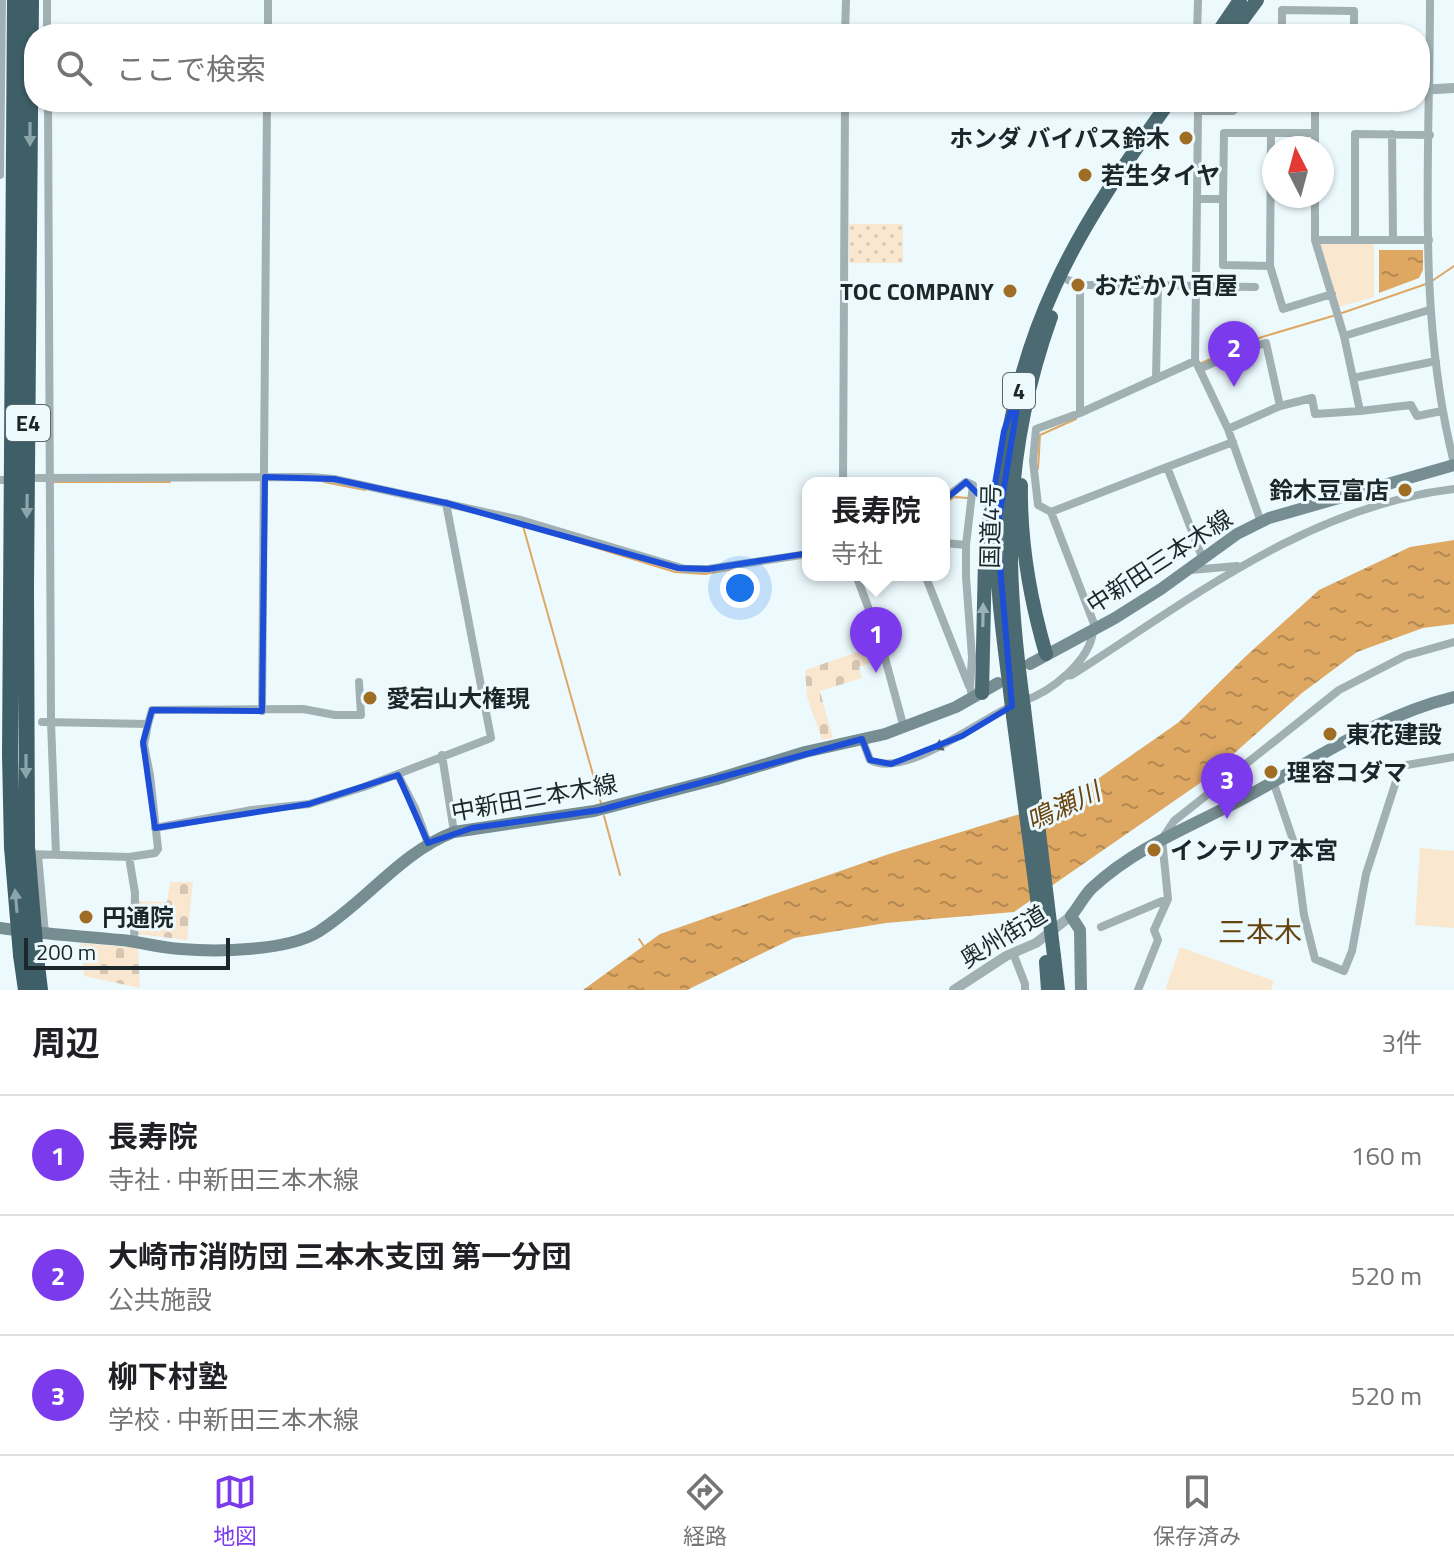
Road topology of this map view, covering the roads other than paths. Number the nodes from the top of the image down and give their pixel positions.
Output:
1 (2, 0) edge
2 (15, 0) edge
3 (31, 0) edge
4 (47, 0) edge
5 (268, 0) edge
6 (846, 0) edge
7 (1198, 0) edge
8 (1240, 0) edge
9 (1257, 0) edge
10 (1316, 0) edge
11 (1430, 0) edge
12 (1317, 11) junction
13 (31, 24) edge
14 (47, 24) edge
15 (268, 24) edge
16 (845, 24) edge
17 (1197, 24) edge
18 (1224, 24) edge
19 (1239, 24) edge
20 (1282, 24) edge
21 (1354, 24) edge
22 (1429, 24) edge
23 (1454, 88) edge
24 (1430, 90) edge
25 (30, 112) edge
26 (48, 112) edge
27 (267, 112) edge
28 (845, 112) edge
29 (1162, 112) edge
30 (1174, 112) edge
31 (1198, 112) edge
32 (1315, 112) edge
33 (1427, 112) edge
34 (1271, 133) junction
35 (1315, 133) joint
36 (1392, 134) junction
37 (1430, 135) junction
38 (0, 175) edge
39 (1197, 199) junction
40 (1223, 199) junction
41 (1315, 208) edge
42 (1315, 240) junction
43 (1355, 240) junction
44 (1393, 240) junction
45 (1429, 240) junction
46 (1270, 266) junction
47 (1074, 282) junction
48 (1158, 285) junction
49 (1196, 286) junction
50 (1255, 287) dead end
51 (1332, 294) junction
52 (1429, 310) junction
53 (1344, 336) junction
54 (1436, 361) junction
55 (1197, 365) junction
56 (1156, 378) junction
57 (1353, 378) junction
58 (1021, 383) junction
59 (1280, 406) junction
60 (1360, 411) junction
61 (1442, 411) junction
62 (1080, 413) junction
63 (1022, 420) junction
64 (1228, 429) junction
65 (1233, 442) junction
66 (1454, 464) edge
67 (1167, 467) junction
68 (49, 477) junction
69 (843, 477) edge
70 (37, 478) dead end
71 (265, 480) junction
72 (1454, 489) edge
73 (950, 494) edge
74 (446, 505) junction
75 (1038, 505) junction
76 (1026, 506) dead end
77 (1051, 512) junction
78 (1261, 522) junction
79 (950, 544) edge
80 (966, 545) junction
81 (802, 555) edge
82 (1202, 557) junction
83 (1242, 565) junction
84 (1187, 570) junction
85 (858, 581) edge
86 (928, 581) edge
87 (1094, 630) junction
88 (1454, 642) edge
89 (1046, 654) junction
90 (1030, 664) dead end
91 (1065, 676) junction
92 (359, 682) dead end
93 (998, 683) dead end
94 (975, 693) junction
95 (1454, 697) edge
96 (1018, 708) junction
97 (262, 711) junction
98 (47, 722) junction
99 (148, 724) junction
100 (904, 728) junction
101 (862, 739) junction
102 (442, 755) junction
103 (1454, 757) edge
104 (398, 775) junction
105 (1273, 781) junction
106 (155, 828) junction
107 (454, 832) junction
108 (1162, 839) junction
109 (428, 843) junction
110 (19, 850) edge
111 (56, 855) junction
112 (129, 857) junction
113 (1168, 899) junction
114 (1071, 916) junction
115 (1101, 927) dead end
116 (0, 928) edge
117 (45, 934) junction
118 (134, 942) junction
119 (1013, 953) junction
120 (1050, 957) junction
121 (26, 990) edge
122 (40, 990) edge
123 (954, 990) edge
124 (1025, 990) edge
125 (1048, 990) edge
126 (1058, 990) edge
127 (1081, 990) edge
128 (1138, 990) edge

1 - 38 street
2 - 110 highway, E4
3 -> 13 highway, E4
4 - 14 street
5 - 15 street
6 - 16 street
7 - 17 street
8 - 18 highway
9 - 19 highway
10 - 12 street
11 - 22 street
12 - 20 street
12 - 21 street
23 - 24 street
25 -> 110 highway, E4
26 - 68 street
27 - 71 street
28 - 69 street
29 - 58 highway, 国道4号 / 4
30 - 47 highway, 国道4号 / 4
31 - 39 street
32 - 35 street
33 - 37 street
34 - 35 street
34 - 40 street
34 - 46 street
36 - 37 street
36 - 43 street
36 - 44 street
37 - 45 street
39 - 40 street
39 - 49 street
40 - 46 street
41 - 42 street
42 - 43 street
42 - 51 street
43 - 44 street
44 - 45 street
45 - 52 street
46 - 51 street
47 - 48 street
47 - 62 street
47 - 63 highway, 国道4号 / 4
48 - 49 street
48 - 56 street
49 - 50 street
49 - 55 street
51 - 53 street
52 - 53 street
52 - 54 street
53 - 57 street
54 - 57 street
54 - 61 street
55 - 56 street
55 - 59 street
55 - 64 street
56 - 62 street
57 - 60 street
94 -> 58 highway
58 - 96 highway, 国道4号 / 4
59 - 60 street
59 - 64 street
60 - 61 street
61 - 66 street
62 - 75 street
63 - 89 highway
63 - 96 highway, 国道4号 / 4
64 - 65 street
65 - 67 street
65 - 78 street
66 - 78 main road, 中新田三本木線
67 - 77 street
67 - 82 street
68 - 70 street
68 - 71 street
68 - 98 street
71 - 74 street
71 - 97 street
72 - 83 street
73 - 80 street
74 - 81 street
74 - 102 street
75 - 76 street
75 - 77 street
77 - 87 street
78 - 82 main road, 中新田三本木線
79 - 80 street
80 - 94 street
82 - 84 main road, 中新田三本木線
83 - 84 street
83 - 91 street
84 - 87 main road, 中新田三本木線
85 - 100 street
86 - 94 street
87 - 89 main road, 中新田三本木線
87 - 91 street
88 - 108 street
89 - 90 main road, 中新田三本木線
91 - 96 street
92 - 97 street
93 - 94 main road, 中新田三本木線
94 - 100 main road, 中新田三本木線
95 - 105 main road
96 -> 101 street
96 - 120 highway, 国道4号 / 4, bridge
97 - 99 street
98 - 99 street
98 - 111 street
99 - 106 street
100 - 101 main road, 中新田三本木線
101 - 107 main road, 中新田三本木線
102 - 104 street
102 - 107 street
103 - 105 street
104 - 106 street
104 - 109 street
105 - 108 main road
106 - 112 street
107 - 109 main road, 中新田三本木線
108 - 113 street
108 - 114 main road
109 - 118 main road, 中新田三本木線
110 - 111 street
110 - 117 street
121 -> 110 highway, E4, bridge
110 - 122 highway, E4, bridge
111 - 112 street
112 - 118 street
113 - 115 street
113 - 128 street
114 - 119 street, 奥州街道
114 - 127 main road
116 - 117 main road, 中新田三本木線
117 - 118 main road, 中新田三本木線
119 - 123 street, 奥州街道
119 - 124 street
120 - 125 highway, 国道4号 / 4
120 - 126 highway, 国道4号 / 4

